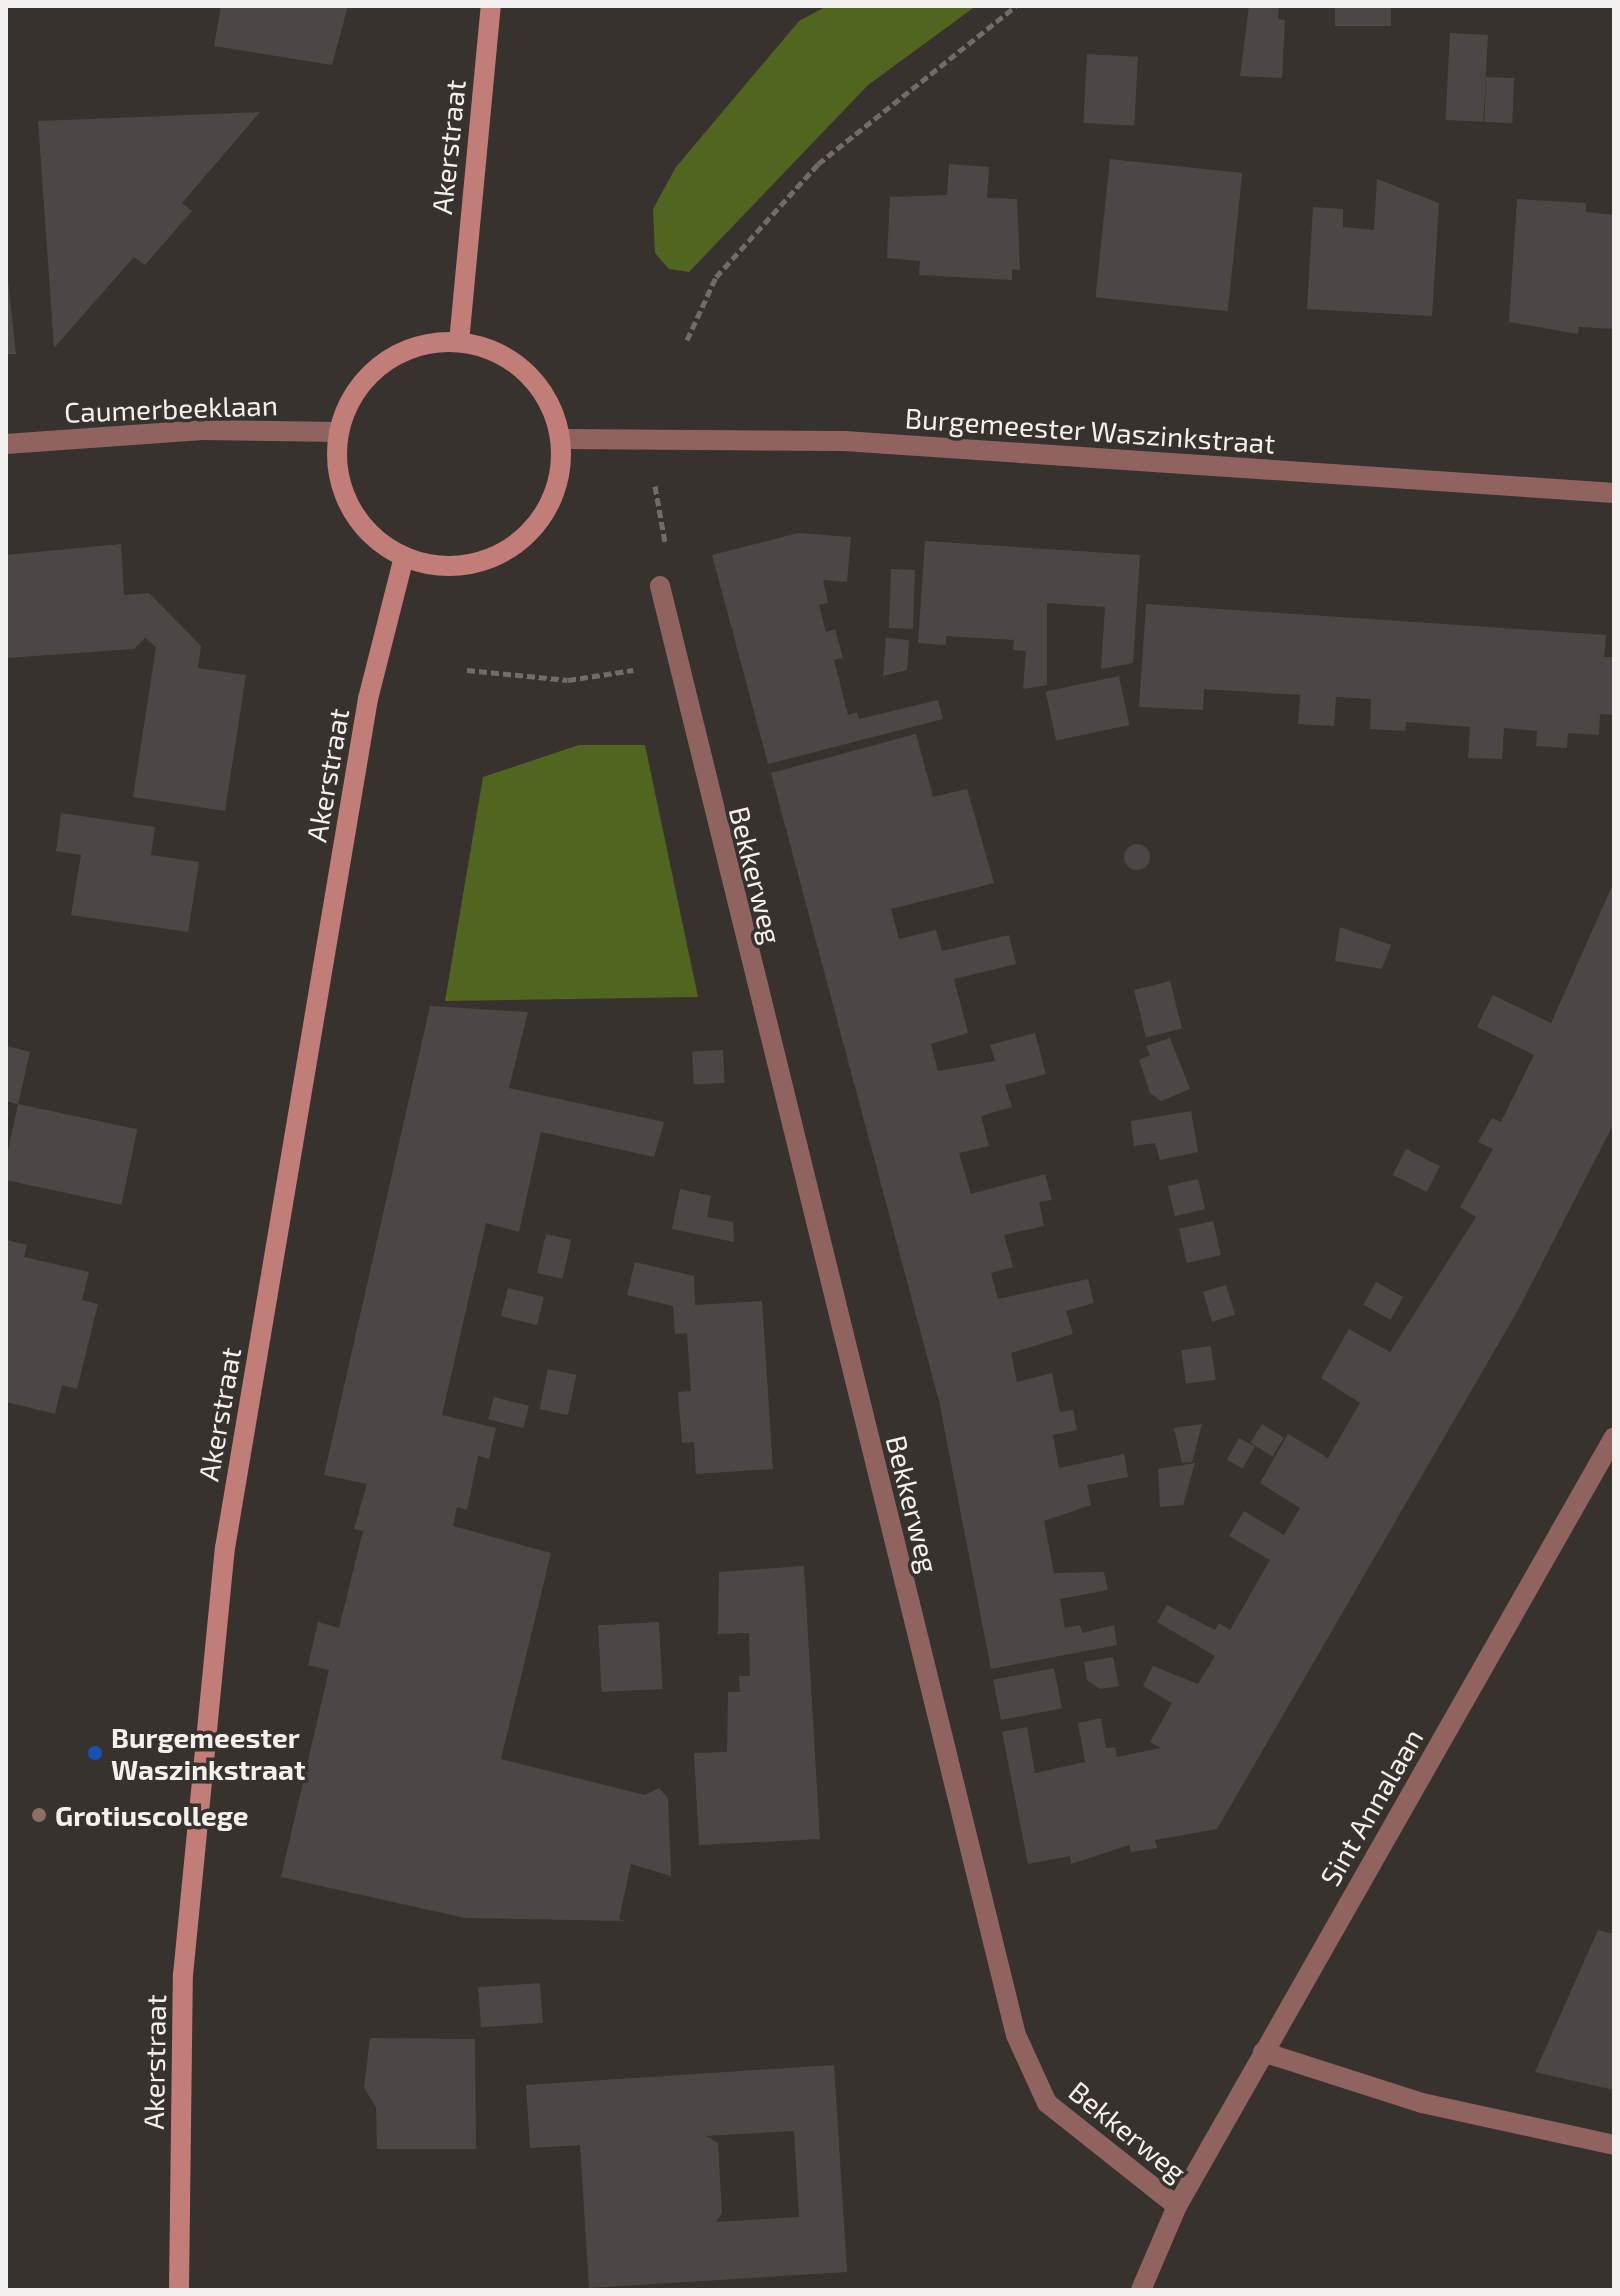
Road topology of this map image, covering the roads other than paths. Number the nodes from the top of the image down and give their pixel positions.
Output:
1 (491, 6) edge
2 (459, 342) junction
3 (338, 432) junction
4 (561, 439) junction
5 (6, 444) edge
6 (1614, 493) edge
7 (404, 557) junction
8 (660, 586) road end
9 (1614, 1437) edge
10 (1263, 2052) junction
11 (1614, 2145) edge
12 (1177, 2206) junction
13 (179, 2290) edge
14 (1141, 2290) edge

1 - 2 street, Akerstraat
2 - 3 street
2 - 4 street
3 - 5 street, Caumerbeeklaan
3 - 7 street
4 - 6 street, Burgemeester Waszinkstraat
4 - 7 street
7 - 13 street, Akerstraat
8 - 12 street, Bekkerweg
9 - 10 street, Sint Annalaan
10 - 11 street
10 - 12 street, Sint Annalaan
12 - 14 street, Bekkerweg

